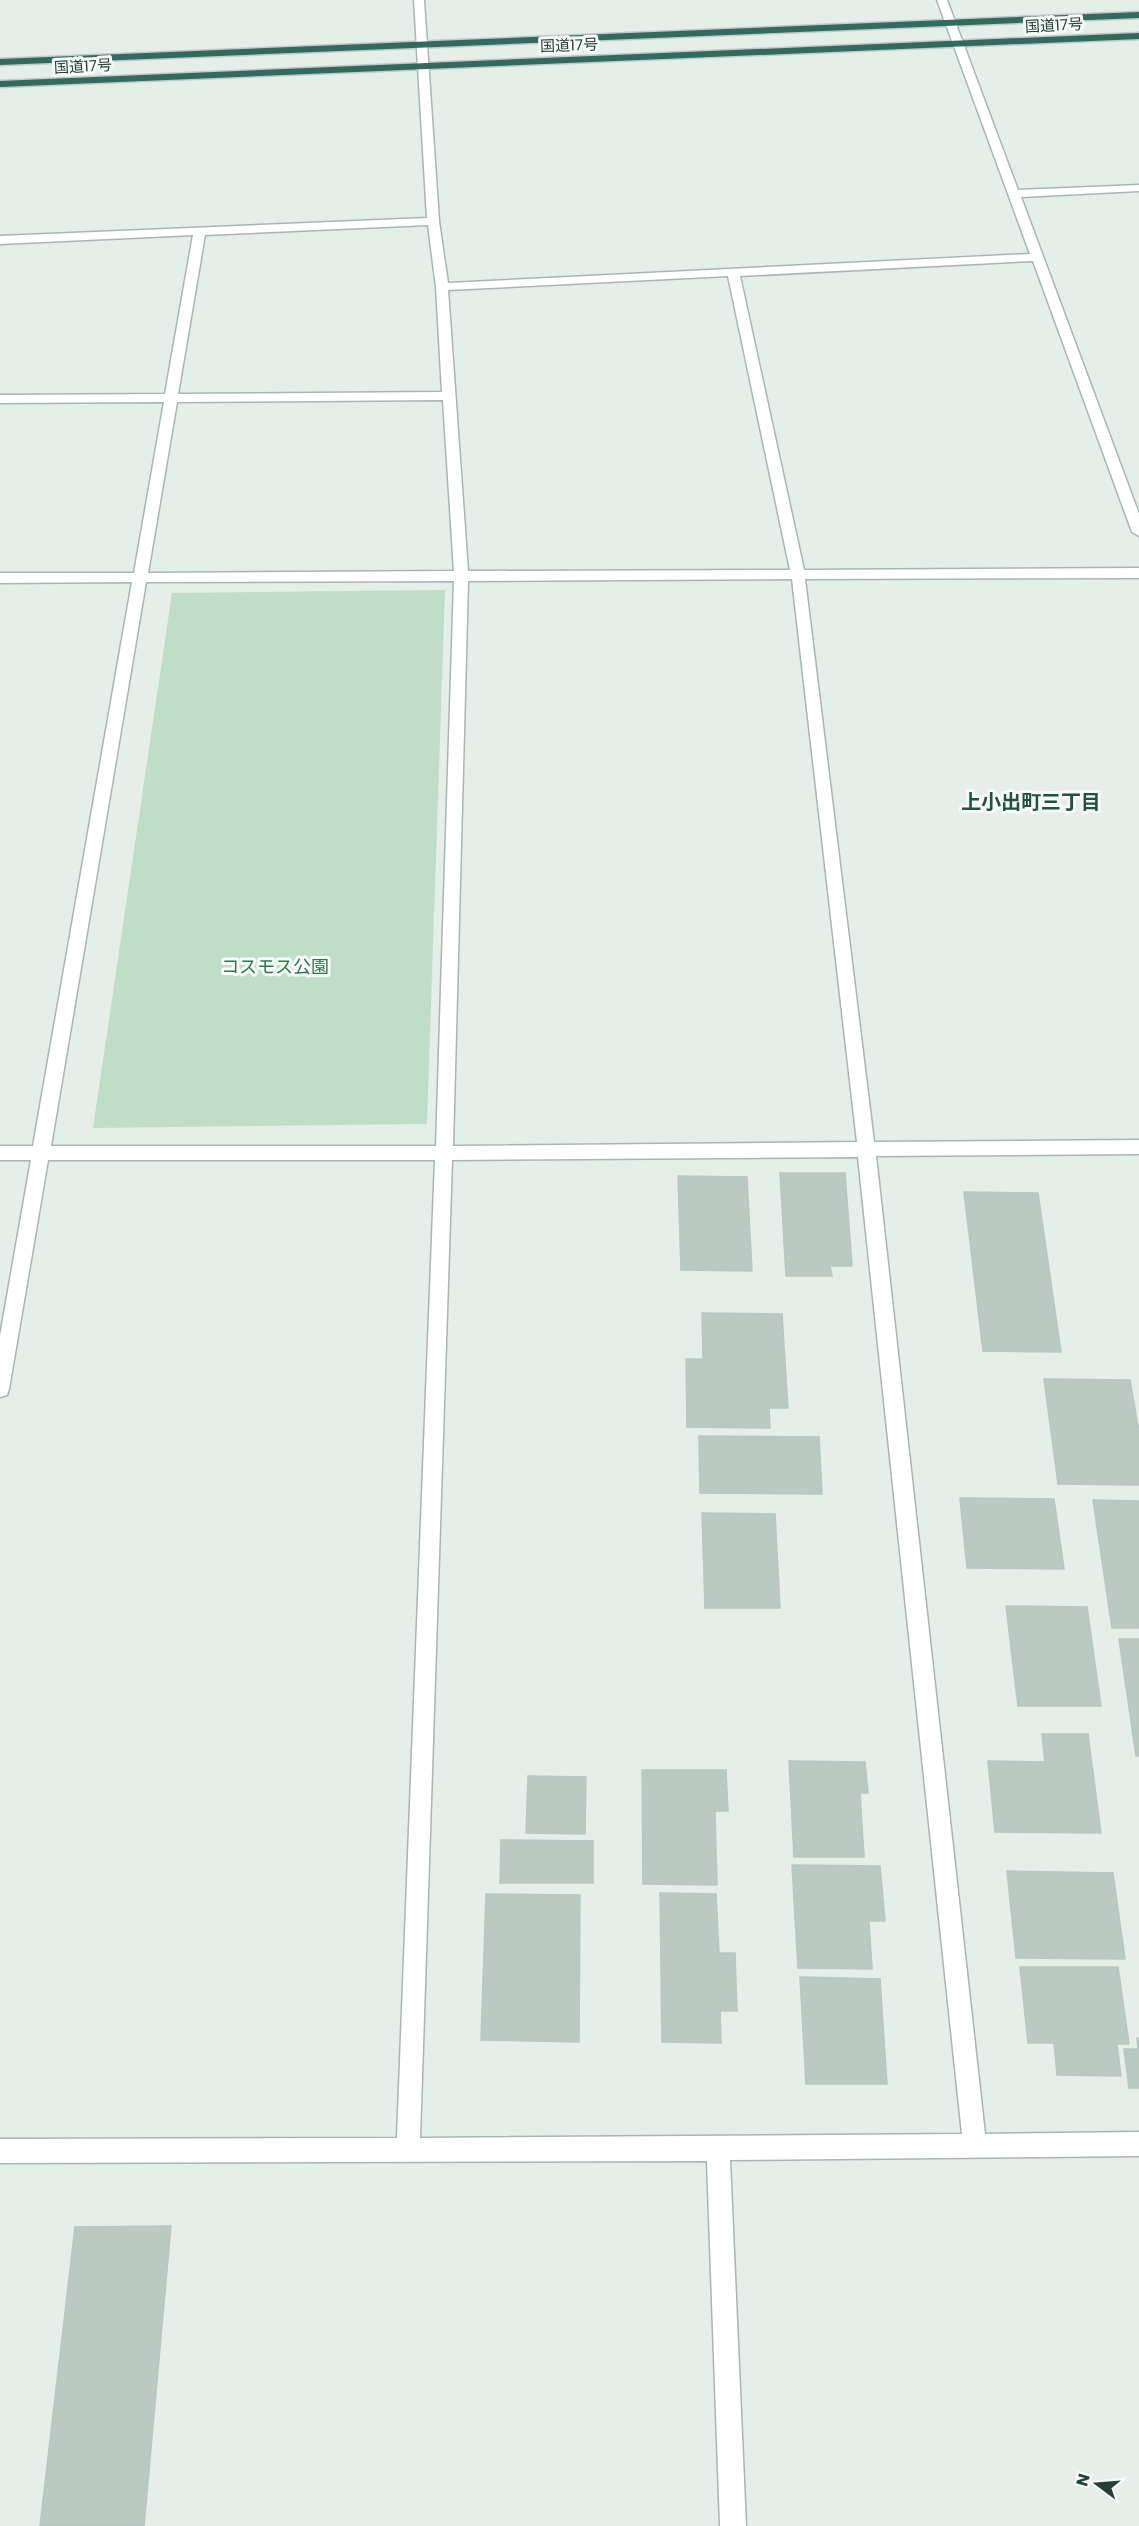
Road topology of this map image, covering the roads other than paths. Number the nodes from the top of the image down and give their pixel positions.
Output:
1 (419, 0) edge
2 (942, 0) edge
3 (1139, 15) edge
4 (950, 23) junction
5 (1139, 36) edge
6 (422, 44) junction
7 (958, 44) junction
8 (0, 62) edge
9 (423, 66) junction
10 (0, 84) edge
11 (1139, 188) edge
12 (1014, 194) junction
13 (433, 221) junction
14 (200, 231) junction
15 (0, 240) edge
16 (1036, 256) junction
17 (734, 272) junction
18 (442, 287) junction
19 (448, 396) junction
20 (171, 398) junction
21 (0, 399) edge
22 (1139, 532) edge
23 (1139, 573) edge
24 (798, 575) junction
25 (461, 577) junction
26 (0, 578) edge
27 (140, 578) junction
28 (1139, 1147) edge
29 (866, 1149) junction
30 (0, 1153) edge
31 (41, 1153) junction
32 (444, 1153) junction
33 (0, 1389) edge
34 (1139, 2144) edge
35 (975, 2145) junction
36 (408, 2149) junction
37 (718, 2149) junction
38 (0, 2151) edge
39 (733, 2526) edge

1 - 6 street
2 - 4 street
3 - 4 highway, 国道17号
4 - 6 highway, 国道17号
4 - 7 street
5 - 7 highway, 国道17号
6 - 8 highway, 国道17号
6 - 9 street
7 - 9 highway, 国道17号
7 - 12 street
9 - 10 highway, 国道17号
9 - 13 street
11 - 12 street
12 - 16 street
13 - 14 street
13 - 18 street
14 - 15 street
14 - 20 street
16 - 17 street
16 - 22 street
17 - 18 street
17 - 24 street
18 - 19 street
19 - 20 street
19 - 25 street
20 - 21 street
20 - 27 street
23 - 24 street
24 - 25 street
24 - 29 street
25 - 27 street
25 - 32 street
26 - 27 street
27 - 31 street
28 - 29 street
29 - 32 street
29 - 35 street
30 - 31 street
31 - 32 street
31 - 33 street
32 - 36 street
34 - 35 street
35 - 37 street
36 - 37 street
36 - 38 street
37 - 39 street

